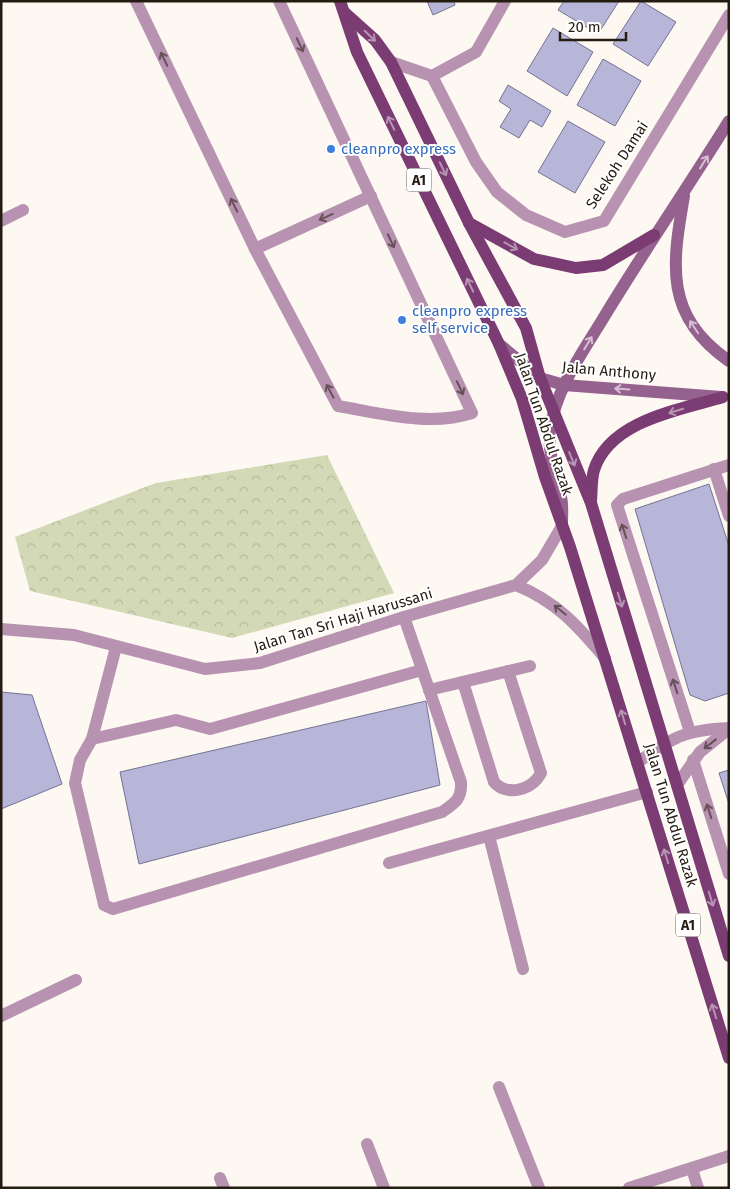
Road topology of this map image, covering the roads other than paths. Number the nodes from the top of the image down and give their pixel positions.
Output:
1 (136, 1) edge
2 (279, 1) edge
3 (505, 1) edge
4 (343, 7) edge
5 (729, 15) edge
6 (391, 62) junction
7 (432, 76) junction
8 (729, 121) edge
9 (685, 192) junction
10 (371, 196) junction
11 (23, 210) dead end
12 (1, 221) edge
13 (469, 223) junction
14 (654, 235) junction
15 (255, 249) junction
16 (499, 344) junction
17 (729, 361) edge
18 (540, 378) junction
19 (564, 385) junction
20 (726, 396) edge
21 (554, 414) junction
22 (729, 465) edge
23 (714, 469) junction
24 (591, 503) junction
25 (729, 516) edge
26 (562, 526) junction
27 (516, 585) junction
28 (404, 617) junction
29 (1, 629) edge
30 (116, 647) junction
31 (605, 658) junction
32 (530, 666) dead end
33 (422, 670) junction
34 (508, 671) junction
35 (463, 682) junction
36 (429, 690) junction
37 (729, 729) edge
38 (690, 732) junction
39 (92, 739) junction
40 (664, 744) junction
41 (693, 760) junction
42 (638, 763) junction
43 (677, 785) junction
44 (646, 792) junction
45 (489, 836) junction
46 (389, 863) dead end
47 (729, 874) edge
48 (729, 956) edge
49 (523, 969) dead end
50 (76, 980) dead end
51 (1, 1016) edge
52 (729, 1058) edge
53 (499, 1086) dead end
54 (367, 1144) dead end
55 (729, 1156) edge
56 (692, 1169) junction
57 (384, 1188) edge
58 (539, 1188) edge
59 (629, 1188) edge
60 (698, 1188) edge

15 -> 1 street
2 -> 10 street
3 - 7 street
4 -> 6 main road, Jalan Tun Abdul Razak / A1
16 -> 4 main road, Jalan Tun Abdul Razak / A1
5 - 7 street, Selekoh Damai
6 - 7 street
6 -> 13 main road, Jalan Tun Abdul Razak / A1
9 -> 8 main road, Jalan Tun Abdul Razak
9 - 14 main road, Jalan Tun Abdul Razak
17 -> 9 main road
10 -> 15 street
10 -> 15 street
11 - 12 street
13 -> 14 main road
13 - 18 main road, Jalan Tun Abdul Razak / A1
19 -> 14 main road, Jalan Tun Abdul Razak
16 - 18 main road, Jalan Anthony
16 - 26 main road, Jalan Tun Abdul Razak / A1
18 - 19 main road, Jalan Anthony
18 - 21 main road, Jalan Tun Abdul Razak / A1
20 -> 19 main road, Jalan Anthony
19 - 21 main road, Jalan Tun Abdul Razak
20 -> 24 main road
21 -> 24 main road, Jalan Tun Abdul Razak / A1
21 - 26 main road, Jalan Tun Abdul Razak
22 - 23 street
23 - 25 street
38 -> 23 street
24 -> 40 main road, Jalan Tun Abdul Razak / A1
26 - 27 street, Jalan Tan Sri Haji Harussani
26 - 31 main road, Jalan Tun Abdul Razak / A1
27 - 28 street, Jalan Tan Sri Haji Harussani
31 -> 27 street
28 - 30 street, Jalan Tan Sri Haji Harussani
28 - 33 street
29 - 30 street, Jalan Tan Sri Haji Harussani
30 - 39 street
42 -> 31 main road, Jalan Tun Abdul Razak / A1
32 - 34 street
33 - 36 street
33 - 39 street
34 - 35 street
34 - 35 street
35 - 36 street
36 - 39 street
37 - 38 street
37 -> 41 street
38 - 40 street
40 - 42 street
40 - 43 main road, Jalan Tun Abdul Razak / A1
41 - 43 street
47 -> 41 street
42 - 44 main road, Jalan Tun Abdul Razak / A1
43 -> 48 main road, Jalan Tun Abdul Razak / A1
44 - 45 street
52 -> 44 main road, Jalan Tun Abdul Razak / A1
45 - 46 street
45 - 49 street
50 - 51 street
53 - 58 street
54 - 57 street
55 - 56 street
56 - 59 street
56 - 60 street

